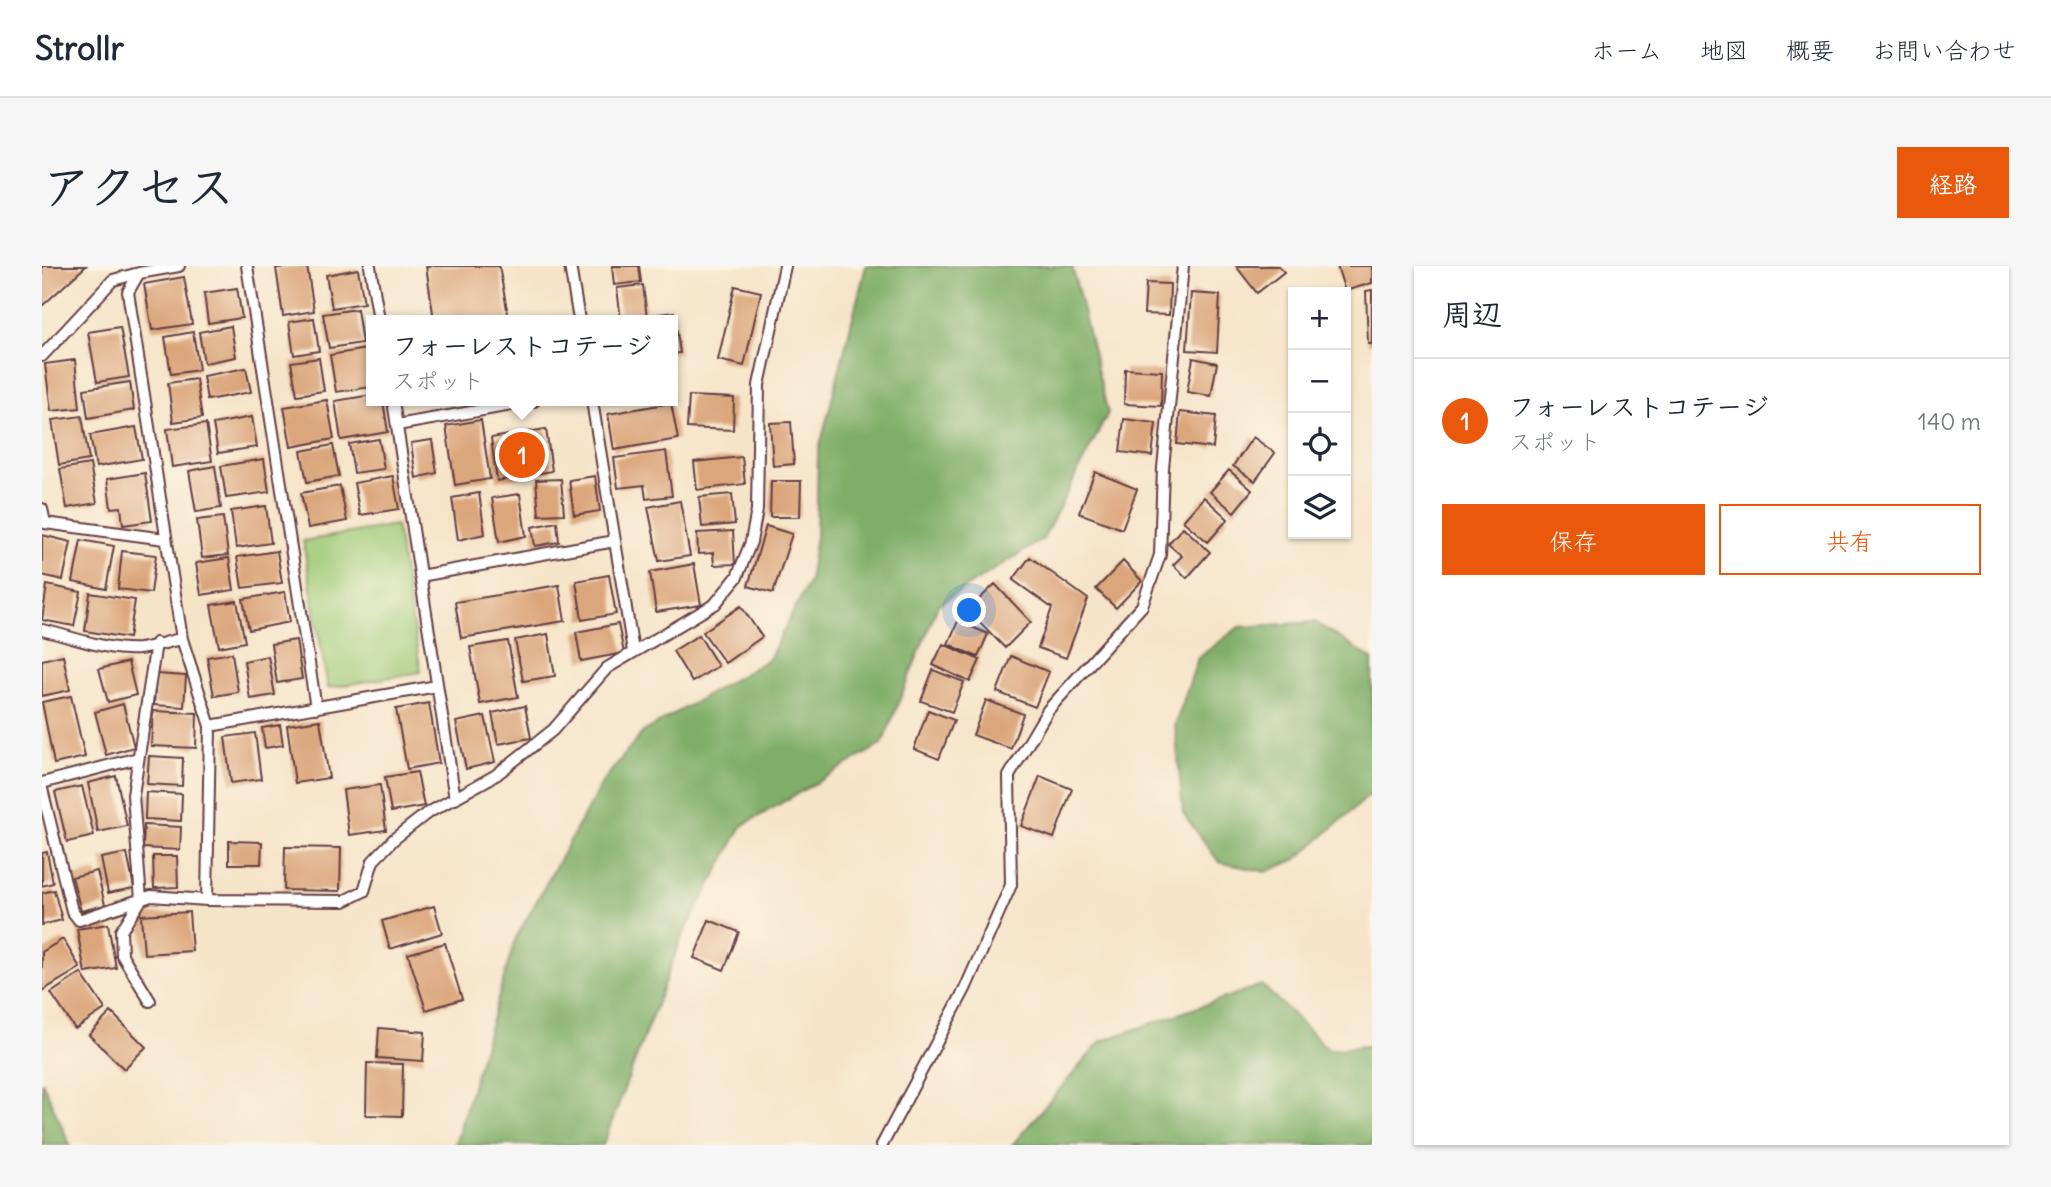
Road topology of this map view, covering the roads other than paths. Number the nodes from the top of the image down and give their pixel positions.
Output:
1 (179, 266) edge
2 (247, 266) edge
3 (370, 266) edge
4 (570, 266) edge
5 (785, 266) edge
6 (1183, 266) edge
7 (139, 273) junction
8 (378, 315) edge
9 (578, 315) edge
10 (42, 356) edge
11 (394, 406) edge
12 (505, 406) edge
13 (593, 406) edge
14 (397, 425) junction
15 (42, 509) edge
16 (165, 539) junction
17 (615, 541) junction
18 (420, 576) junction
19 (42, 630) edge
20 (182, 639) junction
21 (156, 642) junction
22 (633, 651) junction
23 (437, 686) junction
24 (316, 708) junction
25 (210, 726) junction
26 (138, 758) junction
27 (42, 786) edge
28 (455, 799) junction
29 (141, 900) junction
30 (207, 900) junction
31 (150, 1001) dead end
32 (882, 1145) edge

1 - 7 lane
2 - 24 lane
3 - 8 lane
4 - 9 lane
5 - 22 lane
6 - 32 lane
7 - 10 lane
7 - 16 lane
11 - 14 lane
12 - 14 lane
13 - 17 lane
14 - 18 lane
15 - 16 lane
16 - 20 lane
17 - 18 lane
17 - 22 lane
18 - 23 lane
19 - 21 lane
20 - 21 lane
20 - 25 lane
21 - 26 lane
22 - 28 lane
23 - 24 lane
23 - 28 lane
24 - 25 lane
25 - 30 lane
26 - 27 lane
26 - 29 lane
27 - 29 lane
28 - 30 lane
29 - 30 lane
29 - 31 lane

